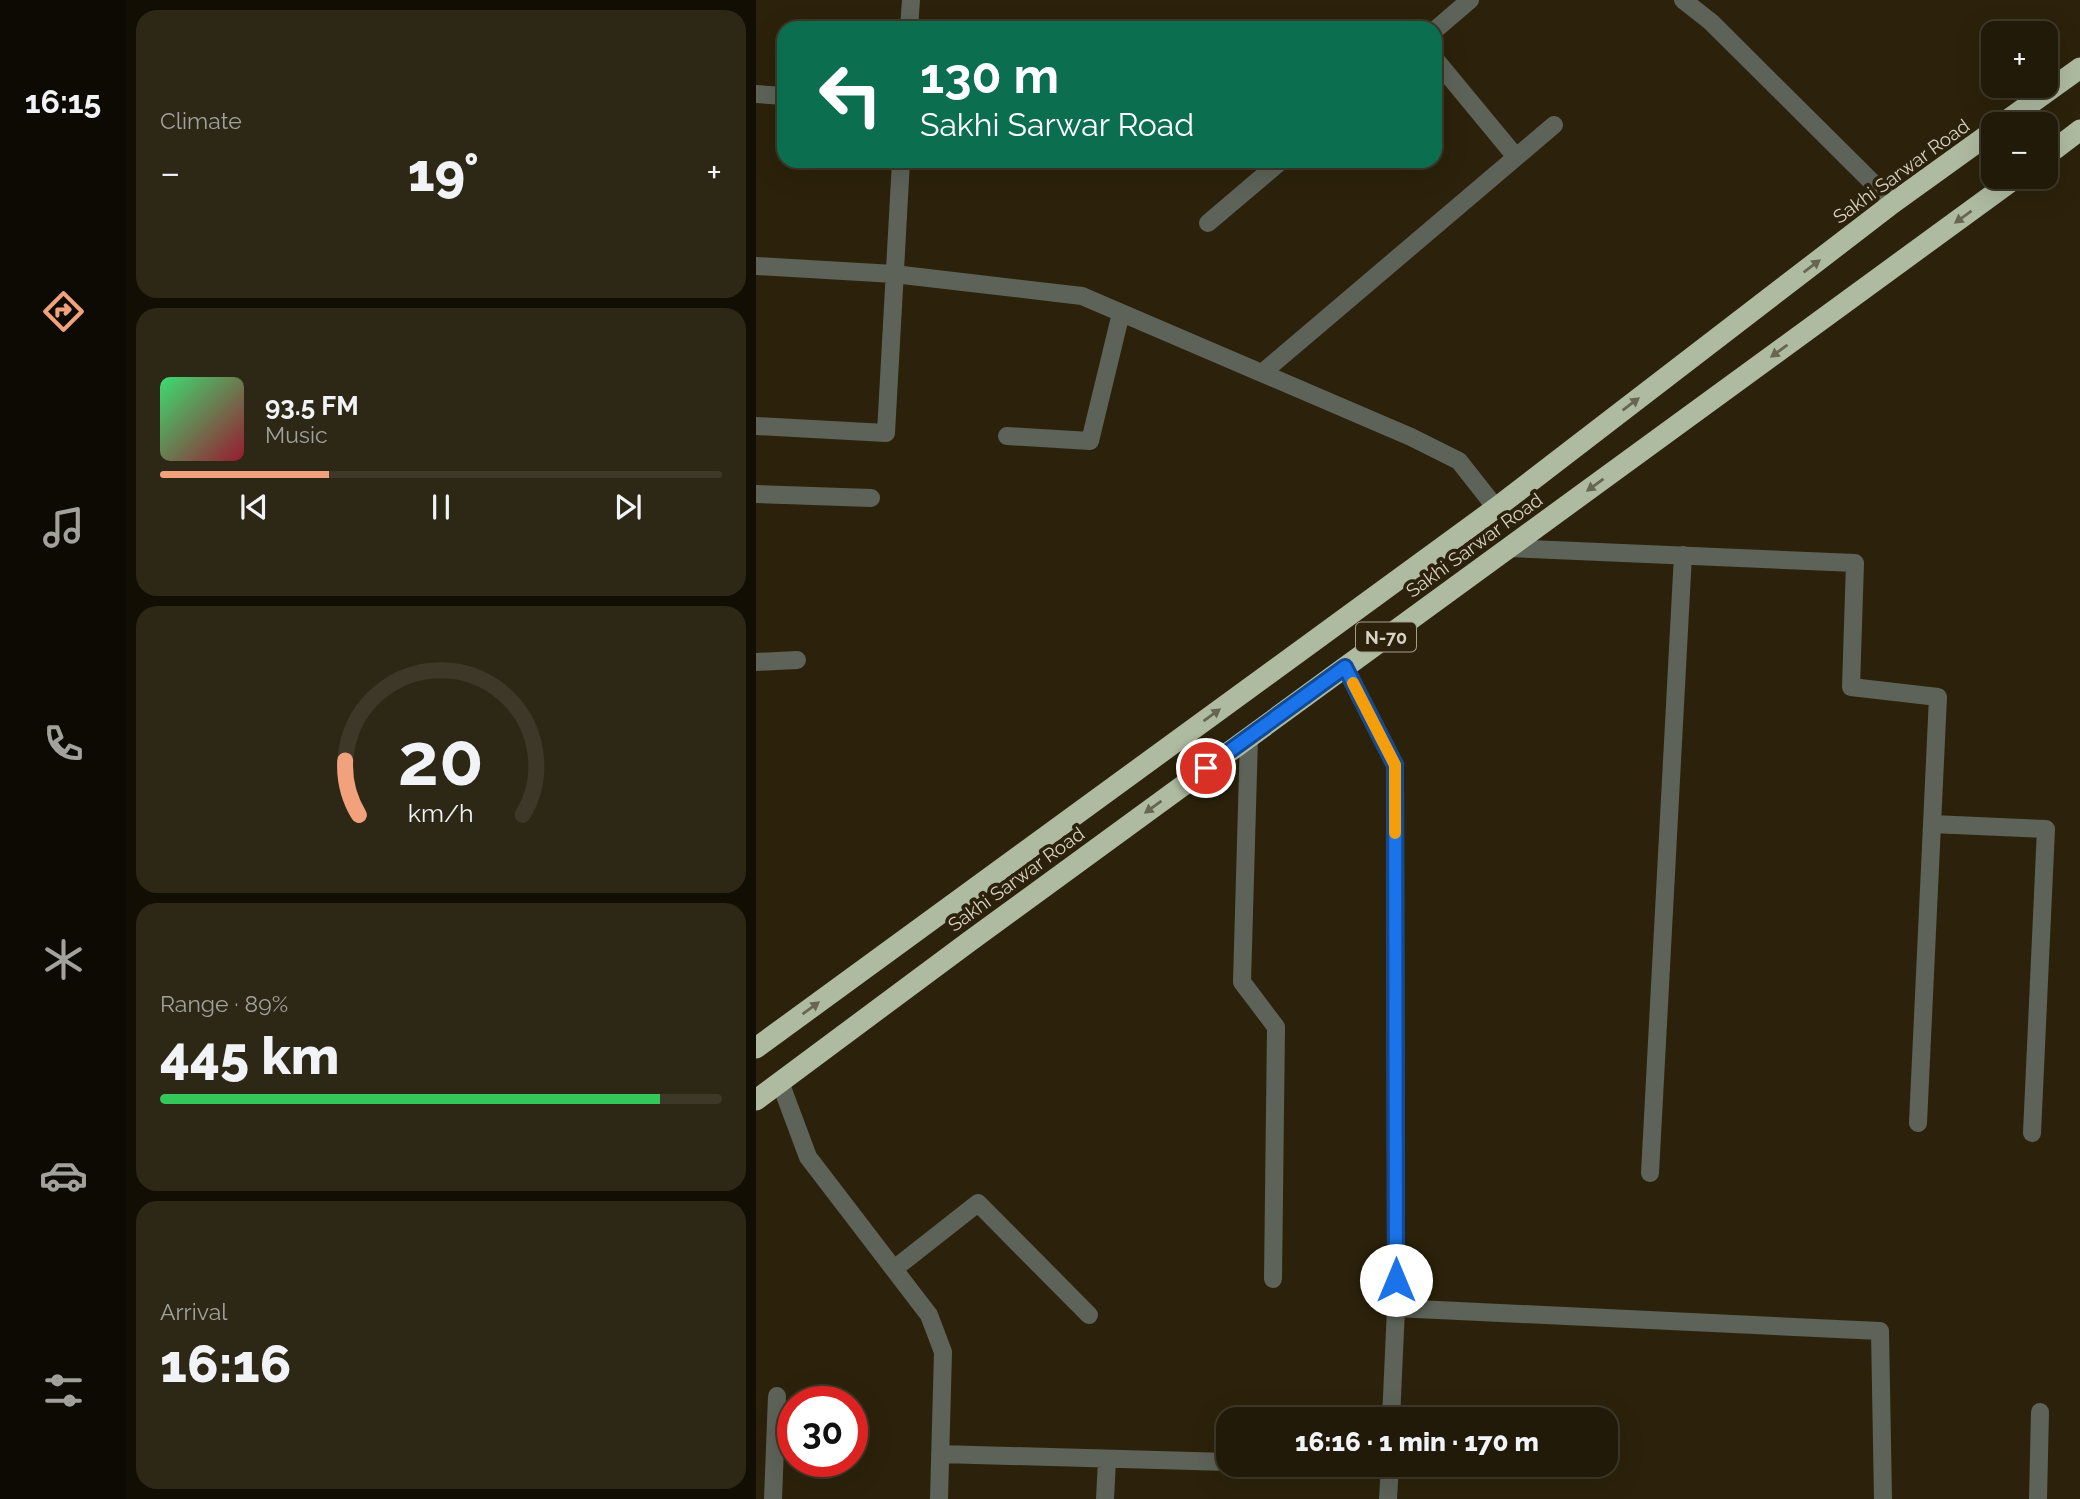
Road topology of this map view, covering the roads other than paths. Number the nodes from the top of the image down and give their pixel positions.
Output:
1 (911, 0) edge
2 (1470, 0) edge
3 (1685, 1) edge
4 (910, 21) edge
5 (1442, 24) edge
6 (1442, 67) edge
7 (2080, 68) edge
8 (756, 94) edge
9 (777, 96) edge
10 (2019, 112) edge
11 (1554, 125) dead end
12 (2080, 130) edge
13 (1981, 140) edge
14 (2058, 147) edge
15 (1516, 157) junction
16 (901, 168) edge
17 (1274, 168) edge
18 (2001, 189) edge
19 (1893, 203) junction
20 (1208, 223) dead end
21 (756, 267) edge
22 (894, 274) junction
23 (1121, 313) junction
24 (1262, 373) junction
25 (756, 426) edge
26 (1007, 436) dead end
27 (756, 494) edge
28 (871, 498) dead end
29 (1496, 508) junction
30 (1509, 548) junction
31 (1683, 555) junction
32 (797, 660) dead end
33 (756, 662) edge
34 (1345, 667) junction
35 (1249, 737) junction
36 (1932, 824) junction
37 (756, 1048) edge
38 (780, 1082) junction
39 (756, 1100) edge
40 (1918, 1124) dead end
41 (2032, 1133) dead end
42 (1650, 1172) dead end
43 (894, 1269) junction
44 (1273, 1279) dead end
45 (1396, 1308) junction
46 (1090, 1315) dead end
47 (777, 1396) dead end
48 (1392, 1407) edge
49 (2040, 1412) dead end
50 (940, 1454) junction
51 (1107, 1460) junction
52 (1216, 1462) edge
53 (1389, 1477) edge
54 (773, 1499) edge
55 (939, 1499) edge
56 (1105, 1499) edge
57 (1388, 1499) edge
58 (1883, 1499) edge
59 (2038, 1499) edge

1 - 4 street
2 - 5 street
3 - 19 street
6 - 15 street
7 - 10 highway
8 - 9 street
11 - 15 street
12 - 14 highway
13 - 19 highway, Sakhi Sarwar Road / N-70
15 - 24 street
16 - 22 street
17 - 20 street
18 -> 30 highway, Sakhi Sarwar Road / N-70
29 -> 19 highway, Sakhi Sarwar Road / N-70
21 - 22 street
22 - 23 street
22 - 25 street
23 - 24 street
23 - 26 street
24 - 29 street
27 - 28 street
37 -> 29 highway, Sakhi Sarwar Road / N-70
30 - 31 street
30 - 34 highway, Sakhi Sarwar Road / N-70
31 - 36 street
31 - 42 street
32 - 33 street
34 - 35 highway, Sakhi Sarwar Road / N-70
34 - 45 street
35 -> 38 highway, Sakhi Sarwar Road / N-70
35 - 44 street
36 - 40 street
36 - 41 street
38 - 39 highway, Sakhi Sarwar Road / N-70
38 - 43 street
43 - 46 street
43 - 50 street
45 - 48 street
45 - 58 street
47 - 54 street
49 - 59 street
50 - 51 street
50 - 55 street
51 - 52 street
51 - 56 street
53 - 57 street

